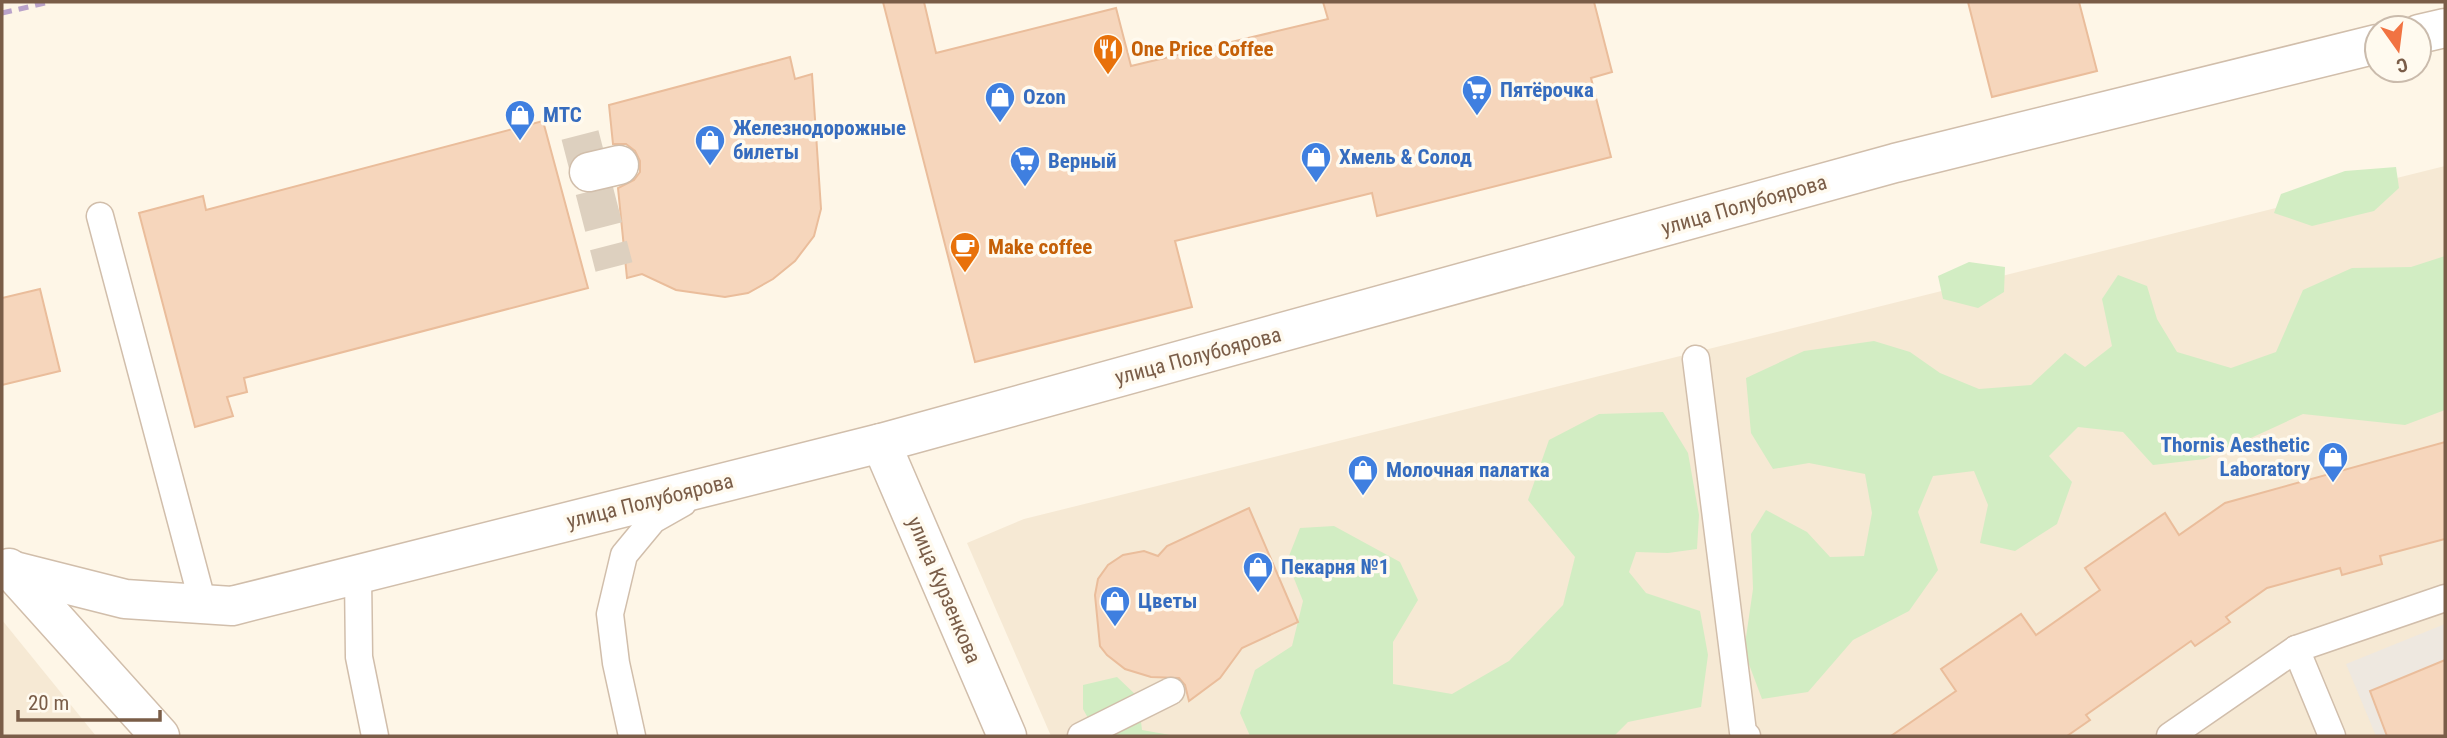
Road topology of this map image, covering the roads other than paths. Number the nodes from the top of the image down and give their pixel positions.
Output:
1 (2363, 47) edge
2 (100, 215) dead end
3 (1696, 359) dead end
4 (881, 443) junction
5 (740, 478) junction
6 (8, 567) edge
7 (358, 575) junction
8 (2445, 598) edge
9 (203, 604) junction
10 (2296, 649) junction
11 (1171, 691) dead end
12 (160, 736) edge
13 (375, 736) edge
14 (632, 736) edge
15 (1007, 736) edge
16 (1082, 736) edge
17 (1747, 736) edge
18 (2170, 736) edge
19 (2332, 736) edge

1 - 4 street, улица Полубоярова
2 - 9 lane
3 - 17 lane
4 - 5 street, улица Полубоярова
4 - 15 street, улица Курзенкова
5 - 7 street, улица Полубоярова
5 - 14 lane
6 - 9 street, улица Полубоярова
6 - 12 street
7 - 9 street, улица Полубоярова
7 - 13 lane
8 - 10 lane
10 - 18 lane
10 - 19 lane
11 - 16 lane

